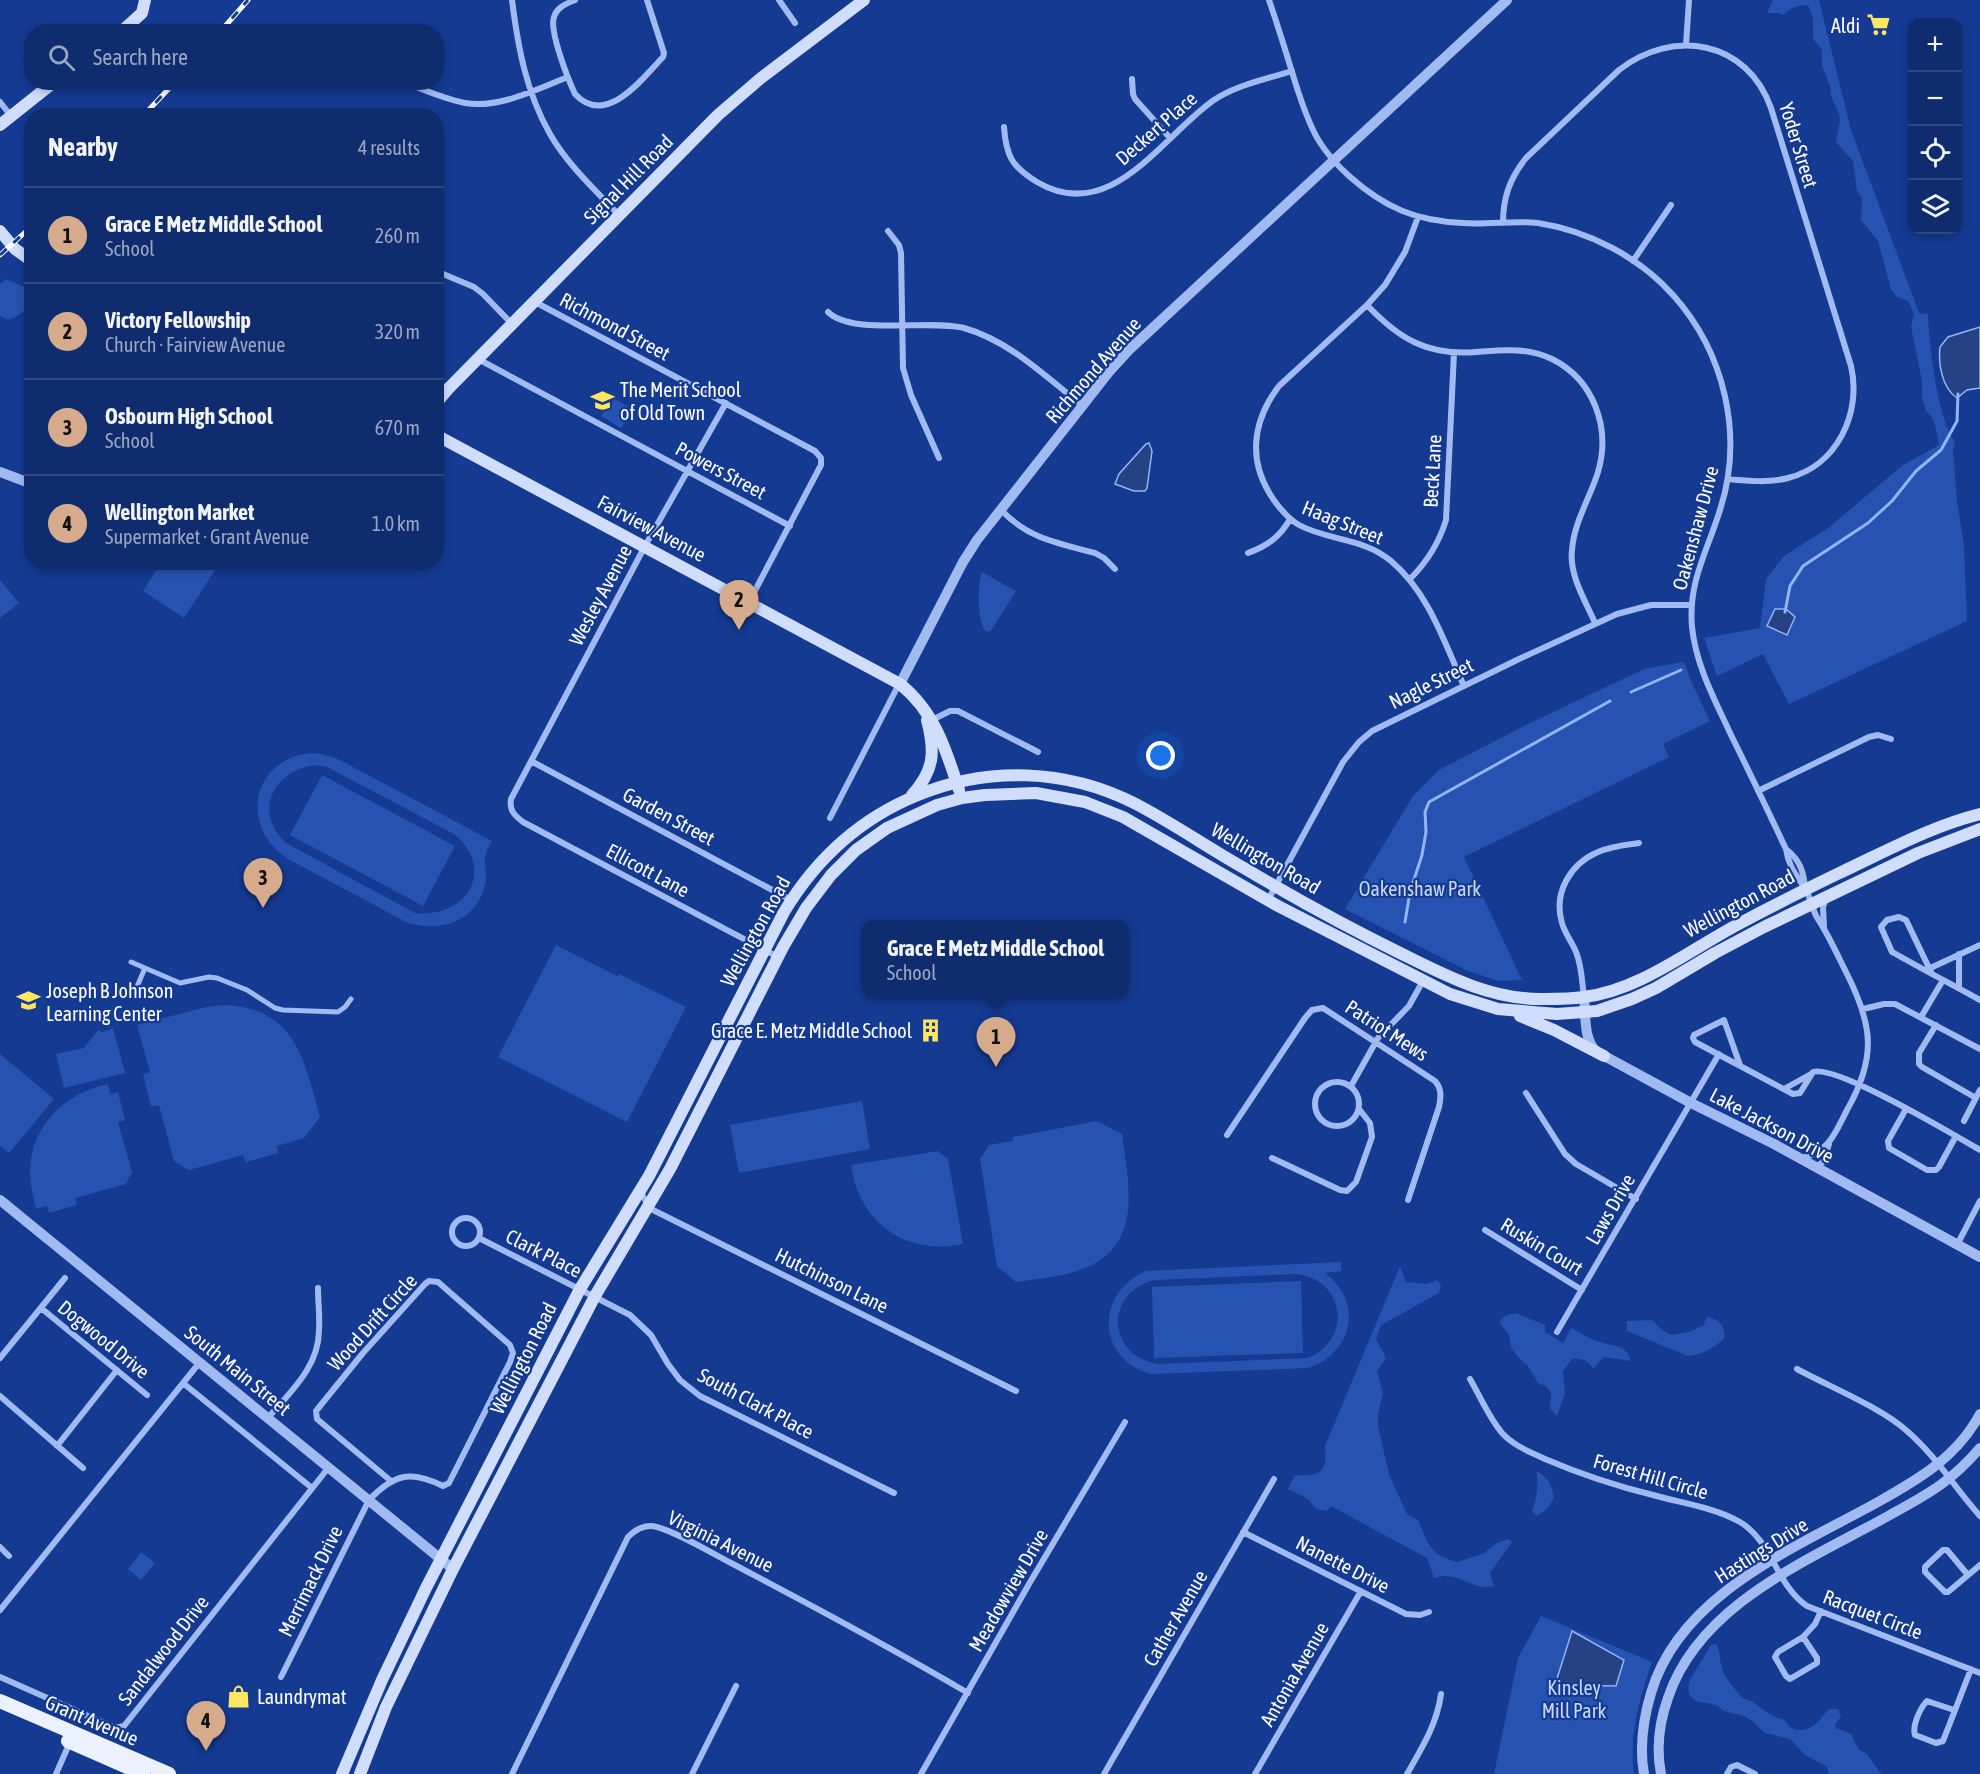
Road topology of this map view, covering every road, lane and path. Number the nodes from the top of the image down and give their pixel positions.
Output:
1 (145, 0) edge
2 (512, 0) edge
3 (575, 0) edge
4 (647, 0) edge
5 (779, 0) edge
6 (864, 0) edge
7 (1269, 0) edge
8 (1507, 0) edge
9 (1689, 0) edge
10 (795, 23) dead end
11 (130, 24) edge
12 (1686, 45) junction
13 (1292, 71) junction
14 (567, 77) junction
15 (1132, 79) dead end
16 (44, 90) edge
17 (426, 90) edge
18 (530, 91) junction
19 (0, 102) edge
20 (12, 116) junction
21 (0, 125) edge
22 (1004, 127) dead end
23 (1170, 138) junction
24 (1333, 160) junction
25 (1671, 205) dead end
26 (620, 215) junction
27 (1418, 217) junction
28 (1503, 223) junction
29 (0, 231) edge
30 (888, 231) dead end
31 (24, 255) edge
32 (1634, 261) junction
33 (444, 274) edge
34 (534, 301) junction
35 (1367, 305) junction
36 (828, 312) dead end
37 (512, 324) junction
38 (901, 325) junction
39 (1454, 353) junction
40 (478, 359) junction
41 (444, 394) edge
42 (726, 403) junction
43 (1083, 406) junction
44 (444, 439) edge
45 (939, 458) dead end
46 (688, 471) junction
47 (0, 472) edge
48 (1728, 479) junction
49 (24, 481) edge
50 (1000, 510) junction
51 (1290, 519) junction
52 (790, 526) junction
53 (645, 546) junction
54 (1248, 553) dead end
55 (1115, 569) dead end
56 (1410, 579) junction
57 (749, 602) junction
58 (1692, 605) junction
59 (1595, 623) junction
60 (900, 684) junction
61 (1464, 686) junction
62 (928, 715) junction
63 (1891, 739) dead end
64 (1038, 752) dead end
65 (531, 761) junction
66 (957, 782) junction
67 (1758, 791) junction
68 (962, 798) junction
69 (906, 800) junction
70 (510, 805) joint
71 (1980, 814) edge
72 (830, 818) dead end
73 (1980, 829) edge
74 (1639, 843) dead end
75 (1275, 887) junction
76 (1805, 890) junction
77 (1827, 897) junction
78 (791, 900) junction
79 (1268, 900) junction
80 (1812, 904) junction
81 (1824, 927) junction
82 (1980, 945) edge
83 (765, 950) junction
84 (1959, 954) junction
85 (778, 957) junction
86 (132, 962) dead end
87 (1429, 968) junction
88 (145, 969) junction
89 (1929, 971) junction
90 (1943, 980) junction
91 (1423, 981) junction
92 (1959, 988) junction
93 (136, 989) dead end
94 (1584, 998) junction
95 (351, 999) dead end
96 (1980, 1000) edge
97 (1502, 1009) junction
98 (1863, 1009) junction
99 (1586, 1012) junction
100 (1921, 1017) junction
101 (1936, 1025) junction
102 (1376, 1042) junction
103 (1980, 1049) edge
104 (1719, 1054) junction
105 (1604, 1056) junction
106 (1740, 1065) junction
107 (1811, 1074) junction
108 (1861, 1085) junction
109 (1351, 1086) junction
110 (1784, 1089) junction
111 (1980, 1090) edge
112 (1526, 1093) dead end
113 (1976, 1098) junction
114 (1691, 1103) junction
115 (1359, 1109) junction
116 (1906, 1109) junction
117 (1964, 1121) dead end
118 (1227, 1135) dead end
119 (1956, 1136) junction
120 (1829, 1144) junction
121 (1980, 1150) edge
122 (1272, 1158) dead end
123 (1800, 1158) junction
124 (1816, 1167) junction
125 (640, 1191) junction
126 (1636, 1199) junction
127 (0, 1200) edge
128 (1408, 1200) dead end
129 (1980, 1201) edge
130 (649, 1208) junction
131 (1485, 1230) dead end
132 (479, 1238) junction
133 (1956, 1245) junction
134 (1980, 1257) edge
135 (65, 1278) dead end
136 (318, 1288) dead end
137 (580, 1289) junction
138 (1582, 1290) junction
139 (595, 1296) junction
140 (40, 1308) junction
141 (1557, 1332) dead end
142 (0, 1358) edge
143 (200, 1362) junction
144 (117, 1370) junction
145 (1797, 1370) dead end
146 (1470, 1378) dead end
147 (183, 1383) junction
148 (1016, 1391) dead end
149 (147, 1395) dead end
150 (0, 1396) edge
151 (1980, 1414) edge
152 (268, 1418) junction
153 (1125, 1422) dead end
154 (57, 1446) junction
155 (1980, 1448) edge
156 (1939, 1464) junction
157 (328, 1467) junction
158 (83, 1468) dead end
159 (1274, 1479) dead end
160 (1951, 1479) junction
161 (391, 1481) junction
162 (312, 1488) junction
163 (894, 1493) dead end
164 (369, 1500) junction
165 (1980, 1516) edge
166 (1243, 1532) junction
167 (0, 1547) edge
168 (9, 1556) dead end
169 (441, 1559) junction
170 (1773, 1561) junction
171 (1980, 1565) edge
172 (453, 1569) junction
173 (1781, 1575) junction
174 (1968, 1575) junction
175 (1360, 1591) junction
176 (0, 1610) edge
177 (1821, 1611) junction
178 (1429, 1612) dead end
179 (1803, 1637) junction
180 (1971, 1669) junction
181 (1980, 1673) edge
182 (0, 1677) edge
183 (281, 1677) dead end
184 (736, 1686) dead end
185 (968, 1693) junction
186 (1442, 1694) dead end
187 (0, 1701) edge
188 (1954, 1710) junction
189 (0, 1711) edge
190 (72, 1737) junction
191 (164, 1773) edge
192 (56, 1774) edge
193 (143, 1774) edge
194 (342, 1774) edge
195 (360, 1774) edge
196 (512, 1774) edge
197 (692, 1774) edge
198 (921, 1774) edge
199 (1104, 1774) edge
200 (1255, 1774) edge
201 (1407, 1774) edge
202 (1644, 1774) edge
203 (1660, 1774) edge
204 (1727, 1774) edge
205 (1755, 1774) edge

1 - 11 main road
2 - 18 street
3 - 14 street
4 - 14 street
5 - 10 street
6 - 26 main road, Signal Hill Road
7 - 13 street, Oakenshaw Drive
8 - 24 street, Richmond Avenue
9 - 12 street
12 - 28 street, Yoder Street
12 - 48 street, Yoder Street
13 - 23 street, Deckert Place
13 - 24 street, Oakenshaw Drive
14 - 18 street
15 - 23 street
16 - 20 main road
17 - 18 street
18 - 26 street
19 - 20 street
20 - 21 main road
22 - 23 street, Deckert Place
24 - 27 street, Oakenshaw Drive
24 - 43 street, Richmond Avenue
25 - 32 street
26 - 34 main road, Signal Hill Road
27 - 28 street, Oakenshaw Drive
27 - 35 street, Haag Street
28 - 32 street, Oakenshaw Drive
29 - 31 main road
30 - 38 street
32 - 48 street, Oakenshaw Drive
33 - 37 street
34 - 37 main road, Signal Hill Road
34 - 42 street, Richmond Street
35 - 39 street
35 - 51 street, Haag Street
36 - 38 street
37 - 40 main road, Signal Hill Road
38 - 43 street
38 - 45 street
39 - 56 street, Beck Lane
39 - 59 street
40 - 41 main road, Signal Hill Road
40 - 46 street, Powers Street
42 - 46 street, Wesley Avenue
42 - 52 street, Richmond Street
43 - 50 street, Richmond Avenue
44 - 53 main road, Fairview Avenue
46 - 52 street, Powers Street
46 - 53 street, Wesley Avenue
47 - 49 street
48 - 58 street, Oakenshaw Drive
50 - 55 street
50 - 60 street, Richmond Avenue
51 - 54 street
51 - 56 street, Haag Street
52 - 57 street, Richmond Street
53 - 57 main road, Fairview Avenue
53 - 65 street, Wesley Avenue
56 - 61 street, Haag Street
57 - 60 main road, Fairview Avenue
58 - 59 street, Nagle Street
58 - 67 street, Oakenshaw Drive
59 - 61 street, Nagle Street
60 - 62 main road, Fairview Avenue
60 - 72 street, Richmond Avenue
61 - 75 street, Nagle Street
62 - 64 street
62 - 66 main road, Fairview Avenue
62 - 69 main road
63 - 67 street
65 - 70 street, Wesley Avenue
65 - 78 street, Garden Street
66 - 68 main road, Fairview Avenue
66 - 69 main road, Wellington Road
66 - 75 main road, Wellington Road
67 - 76 street, Oakenshaw Drive
68 - 79 main road, Wellington Road
68 - 85 main road, Wellington Road
69 - 78 main road, Wellington Road
70 - 83 street, Ellicott Lane
71 - 76 main road, Wellington Road
73 - 77 main road, Wellington Road
74 - 94 street
75 - 79 street, Nagle Street
75 - 87 main road, Wellington Road
76 - 80 street, Oakenshaw Drive
76 - 94 main road, Wellington Road
77 - 80 main road, Wellington Road
77 - 81 street
78 - 83 main road, Wellington Road
79 - 91 main road, Wellington Road
80 - 81 street, Oakenshaw Drive
80 - 99 main road, Wellington Road
81 - 98 street, Oakenshaw Drive
82 - 84 street
83 - 85 street, Ellicott Lane
83 - 125 main road, Wellington Road
84 - 89 street
84 - 92 street
85 - 130 main road, Wellington Road
86 - 88 street
87 - 91 street
87 - 94 main road, Wellington Road
88 - 93 street
88 - 95 street
89 - 89 street
89 - 90 street
90 - 92 street
90 - 100 street
91 - 97 main road, Wellington Road
91 - 102 street
92 - 96 street
94 - 99 street, Lake Jackson Drive
97 - 99 main road, Wellington Road
97 - 105 main road
98 - 100 street
98 - 108 street, Oakenshaw Drive
99 - 105 street, Lake Jackson Drive
100 - 101 street
101 - 103 street
101 - 113 street
102 - 109 street
102 - 118 street, Patriot Mews
102 - 128 street, Patriot Mews
104 - 106 street
104 - 106 street
104 - 114 street, Laws Drive
105 - 114 street, Lake Jackson Drive
106 - 110 street
107 - 108 street
107 - 110 street
107 - 110 street
108 - 116 street
108 - 120 street, Oakenshaw Drive
109 - 115 street
109 - 115 street
111 - 113 street
112 - 126 street
113 - 117 street
114 - 123 street, Lake Jackson Drive
114 - 126 street, Laws Drive
115 - 122 street
116 - 119 street
116 - 119 street
119 - 121 street
120 - 123 street
120 - 124 street, Oakenshaw Drive
123 - 124 street, Lake Jackson Drive
124 - 133 street, Lake Jackson Drive
125 - 130 street
125 - 137 main road, Wellington Road
126 - 138 street, Laws Drive
127 - 143 street, South Main Street
129 - 133 street
130 - 139 main road, Wellington Road
130 - 148 street, Hutchinson Lane
131 - 138 street, Ruskin Court
132 - 132 street, Clark Place
132 - 137 street, Clark Place
133 - 134 street, Lake Jackson Drive
135 - 140 street
136 - 152 street
137 - 139 street, Clark Place
137 - 169 main road, Wellington Road
138 - 141 street, Laws Drive
139 - 163 street, South Clark Place
139 - 172 main road, Wellington Road
140 - 142 street
140 - 144 street, Dogwood Drive
143 - 147 street
143 - 152 street, South Main Street
144 - 149 street, Dogwood Drive
144 - 154 street
145 - 156 street
146 - 170 street, Forest Hill Circle
147 - 162 street
147 - 176 street
150 - 154 street
151 - 156 street, Hastings Drive
152 - 157 street, South Main Street
153 - 185 street, Meadowview Drive
154 - 158 street
155 - 160 street, Hastings Drive
156 - 160 street
156 - 170 street, Hastings Drive
157 - 162 street, Sandalwood Drive
157 - 164 street, South Main Street
159 - 166 street, Cather Avenue
160 - 165 street
160 - 173 street, Hastings Drive
161 - 161 street, Wood Drift Circle
161 - 164 street
162 - 182 street, Sandalwood Drive
164 - 169 street, South Main Street
164 - 183 street, Merrimack Drive
166 - 175 street, Nanette Drive
166 - 199 street, Cather Avenue
167 - 168 street
169 - 172 street, South Main Street
169 - 194 main road, Wellington Road
170 - 173 street, Racquet Circle
170 - 202 street, Hastings Drive
171 - 174 street
172 - 195 main road, Wellington Road
173 - 177 street, Racquet Circle
173 - 203 street, Hastings Drive
174 - 174 street
175 - 178 street, Nanette Drive
175 - 200 street, Antonia Avenue
177 - 179 street
177 - 180 street, Racquet Circle
179 - 179 street
180 - 181 street, Racquet Circle
180 - 188 street
184 - 197 street
185 - 196 street, Virginia Avenue
185 - 198 street, Meadowview Drive
186 - 201 street
187 - 190 main road, Grant Avenue
188 - 188 street
189 - 190 main road, Grant Avenue
190 - 191 main road, Grant Avenue
190 - 192 street
190 - 193 main road, Grant Avenue
204 - 205 street

